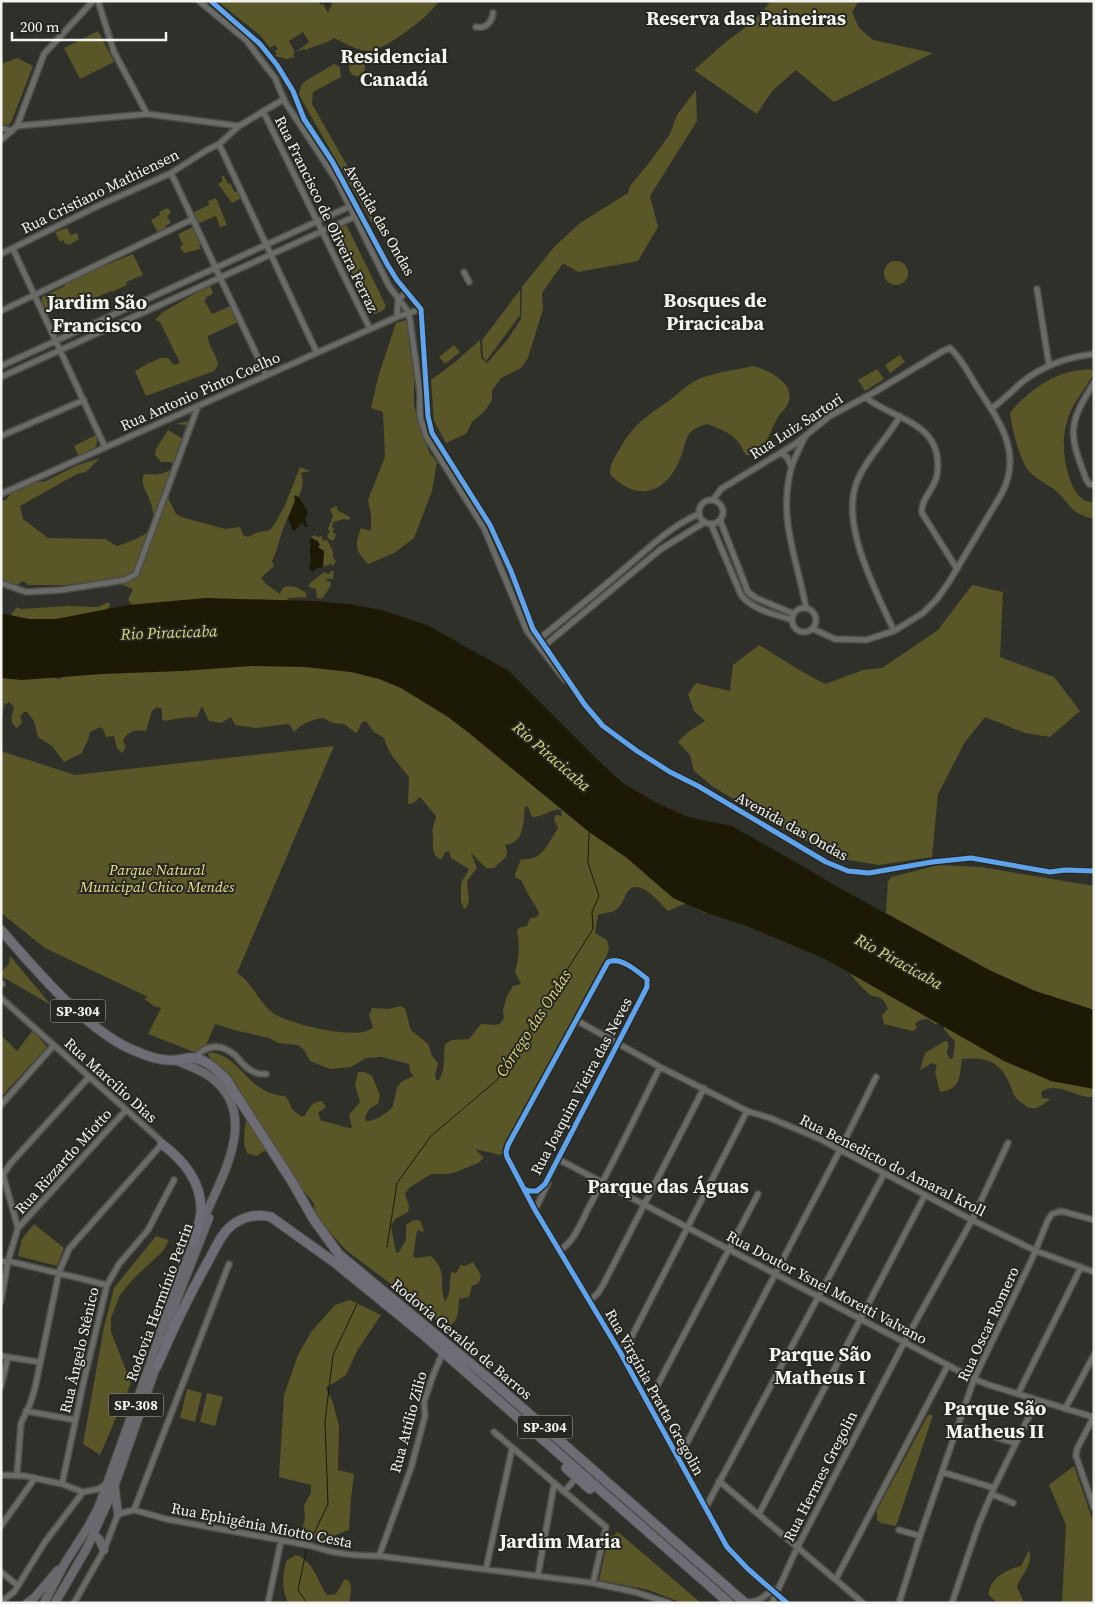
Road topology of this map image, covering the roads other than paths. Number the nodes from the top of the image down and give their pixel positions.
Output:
1 (93, 1) edge
2 (98, 1) edge
3 (199, 1) edge
4 (211, 1) edge
5 (493, 13) dead end
6 (476, 27) dead end
7 (271, 72) junction
8 (293, 92) junction
9 (284, 100) junction
10 (297, 101) junction
11 (263, 110) junction
12 (147, 114) junction
13 (17, 126) junction
14 (239, 126) junction
15 (1, 128) edge
16 (12, 131) junction
17 (1, 140) edge
18 (219, 144) junction
19 (171, 173) junction
20 (354, 205) junction
21 (358, 215) junction
22 (192, 219) junction
23 (317, 222) junction
24 (322, 232) junction
25 (266, 245) junction
26 (13, 248) junction
27 (1, 254) edge
28 (271, 255) junction
29 (216, 268) junction
30 (464, 272) dead end
31 (220, 278) junction
32 (469, 282) dead end
33 (1037, 289) dead end
34 (408, 292) junction
35 (35, 295) junction
36 (398, 300) junction
37 (421, 309) junction
38 (1, 311) edge
39 (409, 313) junction
40 (397, 317) junction
41 (370, 329) junction
42 (56, 341) junction
43 (60, 350) junction
44 (317, 353) junction
45 (1094, 354) edge
46 (1049, 365) junction
47 (1, 366) edge
48 (266, 375) junction
49 (1, 377) edge
50 (1094, 384) edge
51 (866, 397) junction
52 (84, 400) junction
53 (198, 406) junction
54 (991, 409) junction
55 (900, 416) junction
56 (1, 436) edge
57 (806, 436) junction
58 (106, 447) junction
59 (781, 453) junction
60 (791, 466) junction
61 (1094, 486) edge
62 (1, 494) edge
63 (713, 500) junction
64 (699, 514) junction
65 (720, 520) junction
66 (708, 523) junction
67 (655, 541) junction
68 (661, 549) junction
69 (631, 563) junction
70 (957, 569) junction
71 (636, 570) junction
72 (1, 583) edge
73 (806, 608) junction
74 (794, 614) junction
75 (792, 620) junction
76 (813, 629) junction
77 (894, 631) junction
78 (539, 639) junction
79 (544, 646) junction
80 (576, 691) junction
81 (1094, 871) edge
82 (1, 930) edge
83 (1, 998) edge
84 (576, 1020) junction
85 (618, 1043) junction
86 (54, 1045) junction
87 (194, 1058) junction
88 (175, 1060) junction
89 (660, 1067) junction
90 (266, 1074) dead end
91 (89, 1077) junction
92 (876, 1077) dead end
93 (704, 1088) junction
94 (1, 1105) edge
95 (126, 1110) junction
96 (747, 1112) junction
97 (161, 1142) junction
98 (1008, 1144) dead end
99 (840, 1150) junction
100 (558, 1159) junction
101 (884, 1174) junction
102 (550, 1175) junction
103 (174, 1180) dead end
104 (602, 1183) junction
105 (524, 1189) junction
106 (758, 1194) dead end
107 (925, 1195) junction
108 (212, 1201) junction
109 (644, 1205) junction
110 (535, 1210) junction
111 (972, 1220) junction
112 (1094, 1220) edge
113 (18, 1228) junction
114 (687, 1228) junction
115 (194, 1243) junction
116 (560, 1250) junction
117 (730, 1250) junction
118 (1036, 1251) junction
119 (337, 1259) junction
120 (8, 1260) junction
121 (1, 1262) edge
122 (229, 1264) dead end
123 (1081, 1267) junction
124 (59, 1272) junction
125 (1094, 1272) edge
126 (776, 1274) junction
127 (107, 1285) junction
128 (818, 1297) junction
129 (1, 1301) edge
130 (588, 1301) junction
131 (861, 1319) junction
132 (905, 1341) junction
133 (444, 1352) junction
134 (620, 1352) junction
135 (1094, 1355) edge
136 (1, 1356) edge
137 (8, 1357) junction
138 (39, 1362) junction
139 (948, 1365) junction
140 (157, 1366) junction
141 (974, 1379) junction
142 (1, 1386) edge
143 (1018, 1394) junction
144 (1037, 1400) junction
145 (648, 1402) junction
146 (1065, 1409) junction
147 (26, 1411) junction
148 (1093, 1417) edge
149 (519, 1419) junction
150 (76, 1420) junction
151 (958, 1426) junction
152 (494, 1432) dead end
153 (1015, 1443) junction
154 (512, 1450) junction
155 (678, 1460) junction
156 (942, 1472) junction
157 (17, 1475) junction
158 (1, 1476) edge
159 (35, 1478) junction
160 (577, 1478) junction
161 (719, 1481) junction
162 (62, 1484) junction
163 (106, 1484) junction
164 (115, 1484) junction
165 (554, 1485) junction
166 (993, 1491) junction
167 (83, 1492) junction
168 (564, 1492) junction
169 (1014, 1503) dead end
170 (706, 1506) junction
171 (1094, 1508) edge
172 (134, 1510) junction
173 (118, 1514) junction
174 (759, 1514) junction
175 (637, 1522) junction
176 (1, 1526) edge
177 (898, 1530) dead end
178 (94, 1535) junction
179 (920, 1536) junction
180 (281, 1541) junction
181 (797, 1548) junction
182 (104, 1550) junction
183 (379, 1556) junction
184 (64, 1564) junction
185 (486, 1570) junction
186 (1, 1572) edge
187 (538, 1576) junction
188 (836, 1579) junction
189 (593, 1583) junction
190 (17, 1585) junction
191 (774, 1591) junction
192 (785, 1601) edge
193 (1, 1602) edge
194 (745, 1602) edge
195 (27, 1603) edge
196 (44, 1603) edge
197 (55, 1603) edge
198 (74, 1603) edge
199 (268, 1603) edge
200 (669, 1603) edge
201 (729, 1603) edge
202 (772, 1603) edge
203 (776, 1603) edge
204 (863, 1603) edge
205 (899, 1603) edge
206 (952, 1603) edge

1 - 13 street
2 - 12 street
3 - 7 street, Avenida das Ondas
4 - 8 street, Avenida das Ondas
5 - 6 street
7 - 8 street
7 - 9 street, Avenida das Ondas
8 - 10 street, Avenida das Ondas
9 - 10 street
9 - 11 street, Rua Cristiano Mathiensen
9 - 20 street, Avenida das Ondas
10 - 20 street, Avenida das Ondas
11 - 14 street, Rua Cristiano Mathiensen
11 - 23 street, Rua Francisco de Oliveira Ferraz
12 - 13 street
12 - 14 street
13 - 16 street
14 - 18 street, Rua Cristiano Mathiensen
15 - 16 street
16 - 17 street
18 - 19 street, Rua Cristiano Mathiensen
18 - 25 street
19 - 22 street
19 - 26 street, Rua Cristiano Mathiensen
20 - 21 street, Avenida das Ondas
20 - 23 street
21 - 24 street
21 - 34 street, Avenida das Ondas
21 - 36 street, Avenida das Ondas
22 - 29 street
22 - 35 street
23 - 24 street, Rua Francisco de Oliveira Ferraz
23 - 25 street
24 - 28 street
24 - 41 street, Rua Francisco de Oliveira Ferraz
25 - 28 street
25 - 29 street
26 - 27 street, Rua Cristiano Mathiensen
26 - 35 street
28 - 31 street
28 - 44 street
29 - 31 street
29 - 42 street
30 - 32 street
31 - 43 street
31 - 48 street
33 - 46 street
34 - 36 street
34 - 37 street, Avenida das Ondas
35 - 38 street
35 - 42 street
36 - 39 street, Avenida das Ondas
36 - 40 street, Avenida das Ondas
37 - 39 street, Rua Antonio Pinto Coelho
37 - 78 street, Avenida das Ondas
39 - 40 street, Rua Antonio Pinto Coelho
39 - 80 street, Avenida das Ondas
40 - 41 street, Rua Antonio Pinto Coelho
41 - 44 street, Rua Antonio Pinto Coelho
42 - 43 street
42 - 47 street
43 - 49 street
43 - 52 street
44 - 48 street, Rua Antonio Pinto Coelho
45 - 46 street
46 - 54 street
48 - 53 street, Rua Antonio Pinto Coelho
50 - 61 street
51 - 54 street, Rua Luiz Sartori
51 - 55 street
51 - 57 street, Rua Luiz Sartori
52 - 56 street
52 - 58 street
53 - 58 street, Rua Antonio Pinto Coelho
53 - 72 street
54 - 70 street
55 - 70 street
55 - 77 street
57 - 59 street, Rua Luiz Sartori
57 - 60 street
58 - 62 street, Rua Antonio Pinto Coelho
59 - 60 street
59 - 63 street, Rua Luiz Sartori
60 - 73 street
63 - 64 street
63 - 65 street
64 - 66 street
64 - 67 street
65 - 66 street
65 - 74 street
66 - 68 street
66 - 75 street
67 - 68 street
67 - 69 street
68 - 71 street
69 - 71 street
69 - 78 street
70 - 77 street
71 - 79 street
73 - 74 street
73 - 76 street
74 - 75 street
75 - 76 street
76 - 77 street
78 - 79 street, Avenida das Ondas
79 - 80 street, Avenida das Ondas
80 - 81 street, Avenida das Ondas
82 - 88 highway, SP-304
83 - 86 street, Rua Marcílio Dias
84 - 85 street, Rua Benedicto do Amaral Kroll
84 - 85 street, Rua Joaquim Vieira das Neves
84 - 105 street, Rua Virgínia Pratta Gregolin
85 - 89 street, Rua Benedicto do Amaral Kroll
85 - 100 street, Rua Joaquim Vieira das Neves
86 - 91 street, Rua Marcílio Dias
86 - 94 street
87 - 88 highway
87 - 90 street
87 - 119 highway
88 - 108 main road, Rodovia Hermínio Petrin / SP-308
89 - 93 street, Rua Benedicto do Amaral Kroll
89 - 104 street
91 - 95 street, Rua Marcílio Dias
91 - 113 street
92 - 99 street
93 - 96 street, Rua Benedicto do Amaral Kroll
93 - 109 street
95 - 97 street, Rua Marcílio Dias
95 - 113 street, Rua Rizzardo Miotto
96 - 99 street, Rua Benedicto do Amaral Kroll
96 - 114 street
97 - 115 highway
97 - 124 street
98 - 111 street, Rua Hermes Gregolin
99 - 101 street, Rua Benedicto do Amaral Kroll
99 - 126 street
100 - 102 street, Rua Joaquim Vieira das Neves
100 - 104 street, Rua Doutor Ysnel Moretti Valvano
101 - 107 street, Rua Benedicto do Amaral Kroll
101 - 128 street
102 - 105 street, Rua Joaquim Vieira das Neves
102 - 110 street, Rua Joaquim Vieira das Neves
103 - 127 street, Rua Ângelo Stênico
104 - 109 street, Rua Doutor Ysnel Moretti Valvano
104 - 116 street
105 - 110 street, Rua Virgínia Pratta Gregolin
106 - 117 street
107 - 111 street, Rua Benedicto do Amaral Kroll
107 - 131 street
108 - 115 main road, Rodovia Hermínio Petrin / SP-308
108 - 140 main road, Rodovia Hermínio Petrin / SP-308
109 - 114 street, Rua Doutor Ysnel Moretti Valvano
109 - 130 street
110 - 116 street, Rua Virgínia Pratta Gregolin
111 - 118 street, Rua Benedicto do Amaral Kroll
111 - 132 street, Rua Hermes Gregolin
112 - 118 street, Rua Oscar Romero
113 - 120 street
114 - 117 street, Rua Doutor Ysnel Moretti Valvano
114 - 134 street
115 - 163 main road, Rodovia Hermínio Petrin / SP-308
116 - 130 street, Rua Virgínia Pratta Gregolin
117 - 126 street, Rua Doutor Ysnel Moretti Valvano
117 - 145 street
118 - 123 street, Rua Benedicto do Amaral Kroll
118 - 141 street, Rua Oscar Romero
119 - 133 highway, Rodovia Geraldo de Barros / SP-304
119 - 140 highway
119 - 194 highway, Rodovia Geraldo de Barros / SP-304
120 - 121 street
120 - 124 street
120 - 129 street
122 - 172 street
123 - 125 street, Rua Benedicto do Amaral Kroll
123 - 143 street
124 - 127 street
124 - 138 street
126 - 128 street, Rua Doutor Ysnel Moretti Valvano
126 - 155 street
127 - 150 street, Rua Ângelo Stênico
128 - 131 street, Rua Doutor Ysnel Moretti Valvano
128 - 161 street
130 - 134 street, Rua Virgínia Pratta Gregolin
131 - 132 street, Rua Doutor Ysnel Moretti Valvano
131 - 174 street
132 - 139 street, Rua Doutor Ysnel Moretti Valvano
132 - 181 street, Rua Hermes Gregolin
133 - 149 highway, Rodovia Geraldo de Barros / SP-304
133 - 183 street, Rua Attílio Zilio
134 - 145 street, Rua Virgínia Pratta Gregolin
135 - 146 street
136 - 137 street
137 - 138 street
137 - 142 street
138 - 147 street
139 - 141 street, Rua Doutor Ysnel Moretti Valvano
139 - 188 street
140 - 164 main road, Rodovia Hermínio Petrin / SP-308
141 - 143 street, Rua Doutor Ysnel Moretti Valvano
141 - 151 street, Rua Oscar Romero
143 - 144 street, Rua Doutor Ysnel Moretti Valvano
144 - 146 street, Rua Doutor Ysnel Moretti Valvano
144 - 153 street
145 - 155 street, Rua Virgínia Pratta Gregolin
146 - 148 street, Rua Doutor Ysnel Moretti Valvano
147 - 150 street
147 - 157 street
148 - 171 street
149 - 160 highway
149 - 175 highway, Rodovia Geraldo de Barros / SP-304
150 - 162 street, Rua Ângelo Stênico
151 - 153 street
151 - 156 street, Rua Oscar Romero
152 - 154 street
153 - 166 street
154 - 165 street
154 - 185 street
155 - 170 street, Rua Virgínia Pratta Gregolin
156 - 166 street
156 - 179 street, Rua Oscar Romero
157 - 158 street
157 - 159 street
159 - 162 street
159 - 176 street
160 - 168 street
160 - 175 highway
161 - 170 street
161 - 174 street
162 - 167 street
163 - 167 street
163 - 184 main road, Rodovia Hermínio Petrin / SP-308
164 - 173 main road
164 - 178 main road, Rodovia Hermínio Petrin / SP-308
165 - 168 street
165 - 187 street
166 - 169 street
166 - 206 street
167 - 190 street
168 - 189 street
170 - 191 street, Rua Virgínia Pratta Gregolin
172 - 173 street, Rua Ephigênia Miotto Cesta
172 - 180 street, Rua Ephigênia Miotto Cesta
173 - 182 street
174 - 181 street
175 - 201 highway, Rodovia Geraldo de Barros / SP-304
177 - 179 street
178 - 182 main road
178 - 197 main road, Rodovia Hermínio Petrin / SP-308
179 - 205 street, Rua Oscar Romero
180 - 183 street, Rua Ephigênia Miotto Cesta
180 - 199 street
181 - 188 street
181 - 191 street, Rua Hermes Gregolin
182 - 198 street
183 - 185 street, Rua Ephigênia Miotto Cesta
184 - 195 main road
184 - 196 main road, Rodovia Hermínio Petrin / SP-308
185 - 187 street, Rua Ephigênia Miotto Cesta
186 - 190 street
187 - 189 street, Rua Ephigênia Miotto Cesta
188 - 204 street
189 - 200 street, Rua Ephigênia Miotto Cesta
190 - 193 street
191 - 192 street, Rua Virgínia Pratta Gregolin
191 - 194 street
191 - 202 street, Rua Hermes Gregolin
192 - 203 street

